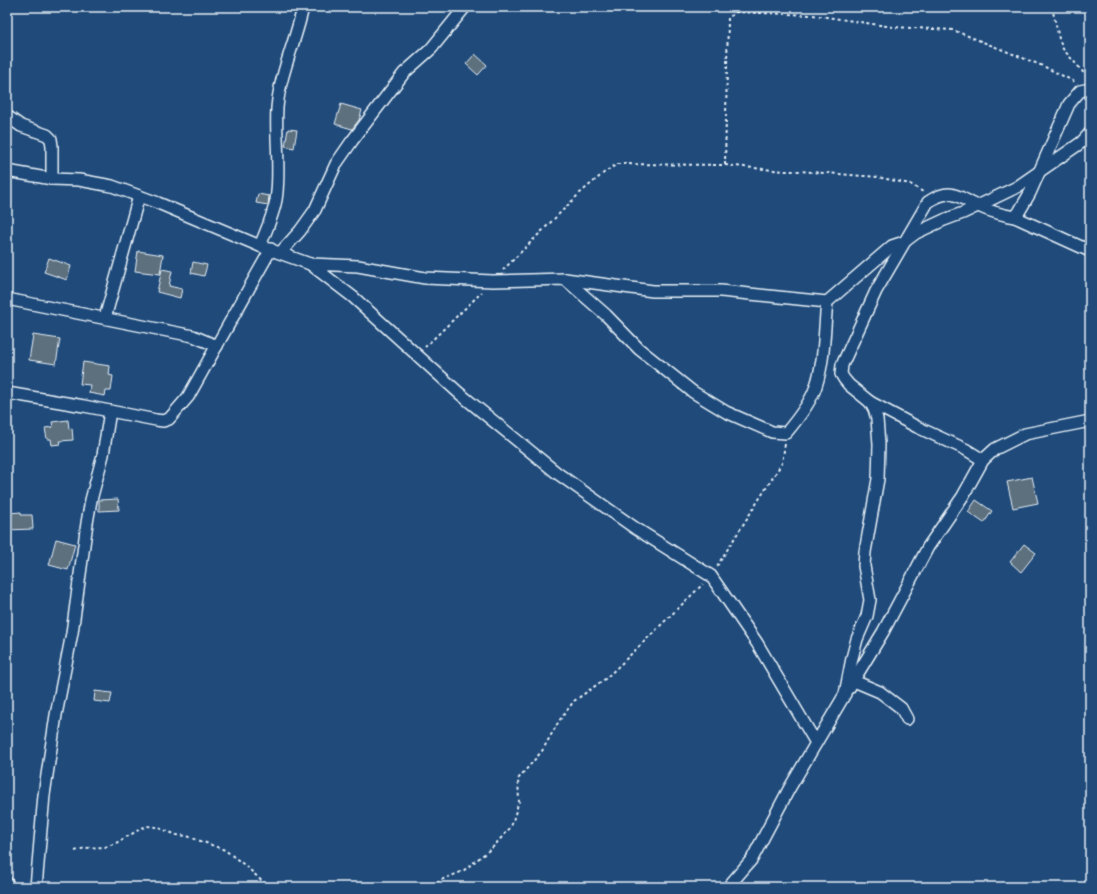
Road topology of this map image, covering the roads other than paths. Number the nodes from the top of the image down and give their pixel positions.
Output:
1 (303, 7) edge
2 (465, 7) edge
3 (1089, 86) edge
4 (7, 116) edge
5 (1090, 133) edge
6 (1040, 170) junction
7 (7, 171) edge
8 (52, 179) junction
9 (139, 196) junction
10 (978, 206) junction
11 (1015, 217) junction
12 (904, 242) junction
13 (260, 246) junction
14 (1090, 250) edge
15 (276, 251) junction
16 (310, 264) junction
17 (565, 279) junction
18 (7, 299) edge
19 (827, 302) junction
20 (105, 318) junction
21 (217, 346) junction
22 (7, 394) edge
23 (870, 402) junction
24 (110, 411) junction
25 (1090, 421) edge
26 (983, 460) junction
27 (854, 681) junction
28 (845, 694) junction
29 (907, 719) dead end
30 (816, 743) junction
31 (7, 883) edge
32 (9, 887) edge
33 (36, 887) edge
34 (728, 887) edge

1 - 13 street
2 - 15 street
3 - 6 street
4 - 8 street
5 - 6 street
6 - 10 street
6 - 11 street
7 - 8 street
8 - 9 street
9 - 13 street
9 - 20 street
10 - 11 street
10 - 12 street
10 - 12 street
11 - 14 street
12 - 19 street
12 - 23 street
13 - 15 street
15 - 16 street
15 - 21 street
16 - 17 street
16 - 30 street
17 - 19 street
17 - 19 street
18 - 20 street
20 - 21 street
21 - 24 street
22 - 24 street
23 - 26 street
23 - 28 street
24 - 33 street
25 - 26 street
26 - 27 street
27 - 28 street
27 - 29 street
28 - 30 street
30 - 34 street
31 - 32 street

